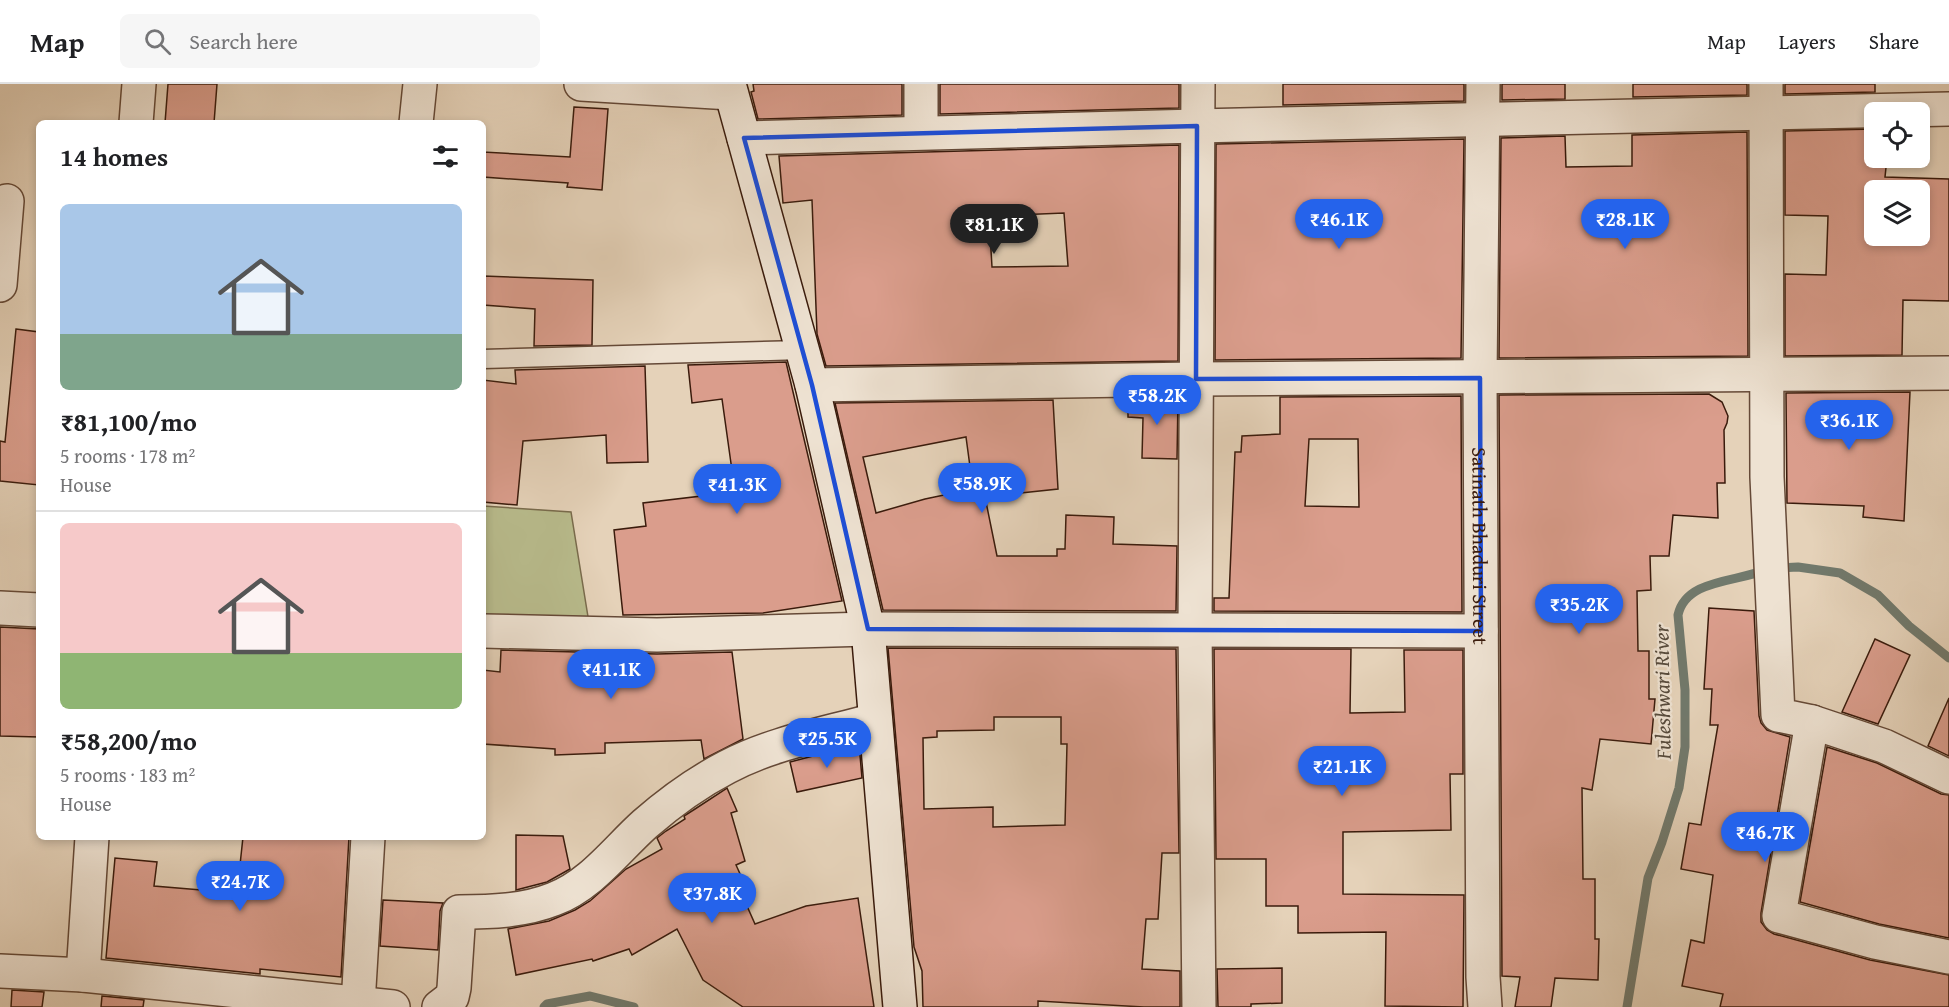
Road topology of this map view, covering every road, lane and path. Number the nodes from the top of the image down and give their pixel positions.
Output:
1 (138, 84) edge
2 (420, 84) edge
3 (580, 84) edge
4 (921, 84) edge
5 (1198, 84) edge
6 (1483, 84) edge
7 (730, 89) edge
8 (1766, 99) edge
9 (1949, 109) edge
10 (136, 120) edge
11 (416, 120) edge
12 (1482, 120) junction
13 (1197, 126) junction
14 (921, 132) junction
15 (744, 138) junction
16 (7, 201) dead end
17 (0, 285) edge
18 (802, 350) junction
19 (486, 359) edge
20 (1949, 373) edge
21 (1766, 374) junction
22 (1480, 378) junction
23 (1196, 379) junction
24 (812, 386) junction
25 (0, 608) edge
26 (36, 610) edge
27 (868, 629) junction
28 (1195, 629) junction
29 (486, 631) edge
30 (1481, 631) junction
31 (874, 720) junction
32 (1812, 722) junction
33 (1949, 777) edge
34 (92, 840) edge
35 (368, 840) edge
36 (1949, 957) edge
37 (0, 971) edge
38 (82, 975) junction
39 (358, 1004) junction
40 (393, 1007) edge
41 (439, 1007) edge
42 (900, 1007) edge
43 (1198, 1007) edge
44 (1485, 1007) edge

1 - 10 street
2 - 11 street
3 - 7 street
4 - 14 street
5 - 13 street
6 - 12 street, Satinath Bhaduri Street
7 - 15 street
8 - 9 street
8 - 12 street
8 - 21 street
12 - 13 street
12 - 22 street, Satinath Bhaduri Street
13 - 14 street
13 - 23 street
14 - 15 street
15 - 18 street
16 - 17 street
18 - 19 lane
18 - 24 street
20 - 21 street
21 - 22 street
21 - 32 street
22 - 23 street
22 - 30 street, Satinath Bhaduri Street
23 - 24 street
23 - 28 street
24 - 27 street
25 - 26 street
27 - 28 street
27 - 29 street
27 - 31 street
28 - 30 street
28 - 43 street
30 - 44 street, Satinath Bhaduri Street
31 - 41 street
31 - 42 street
32 - 33 street
32 - 36 street
34 - 38 street
35 - 39 street
37 - 38 street
38 - 39 street
39 - 40 street

